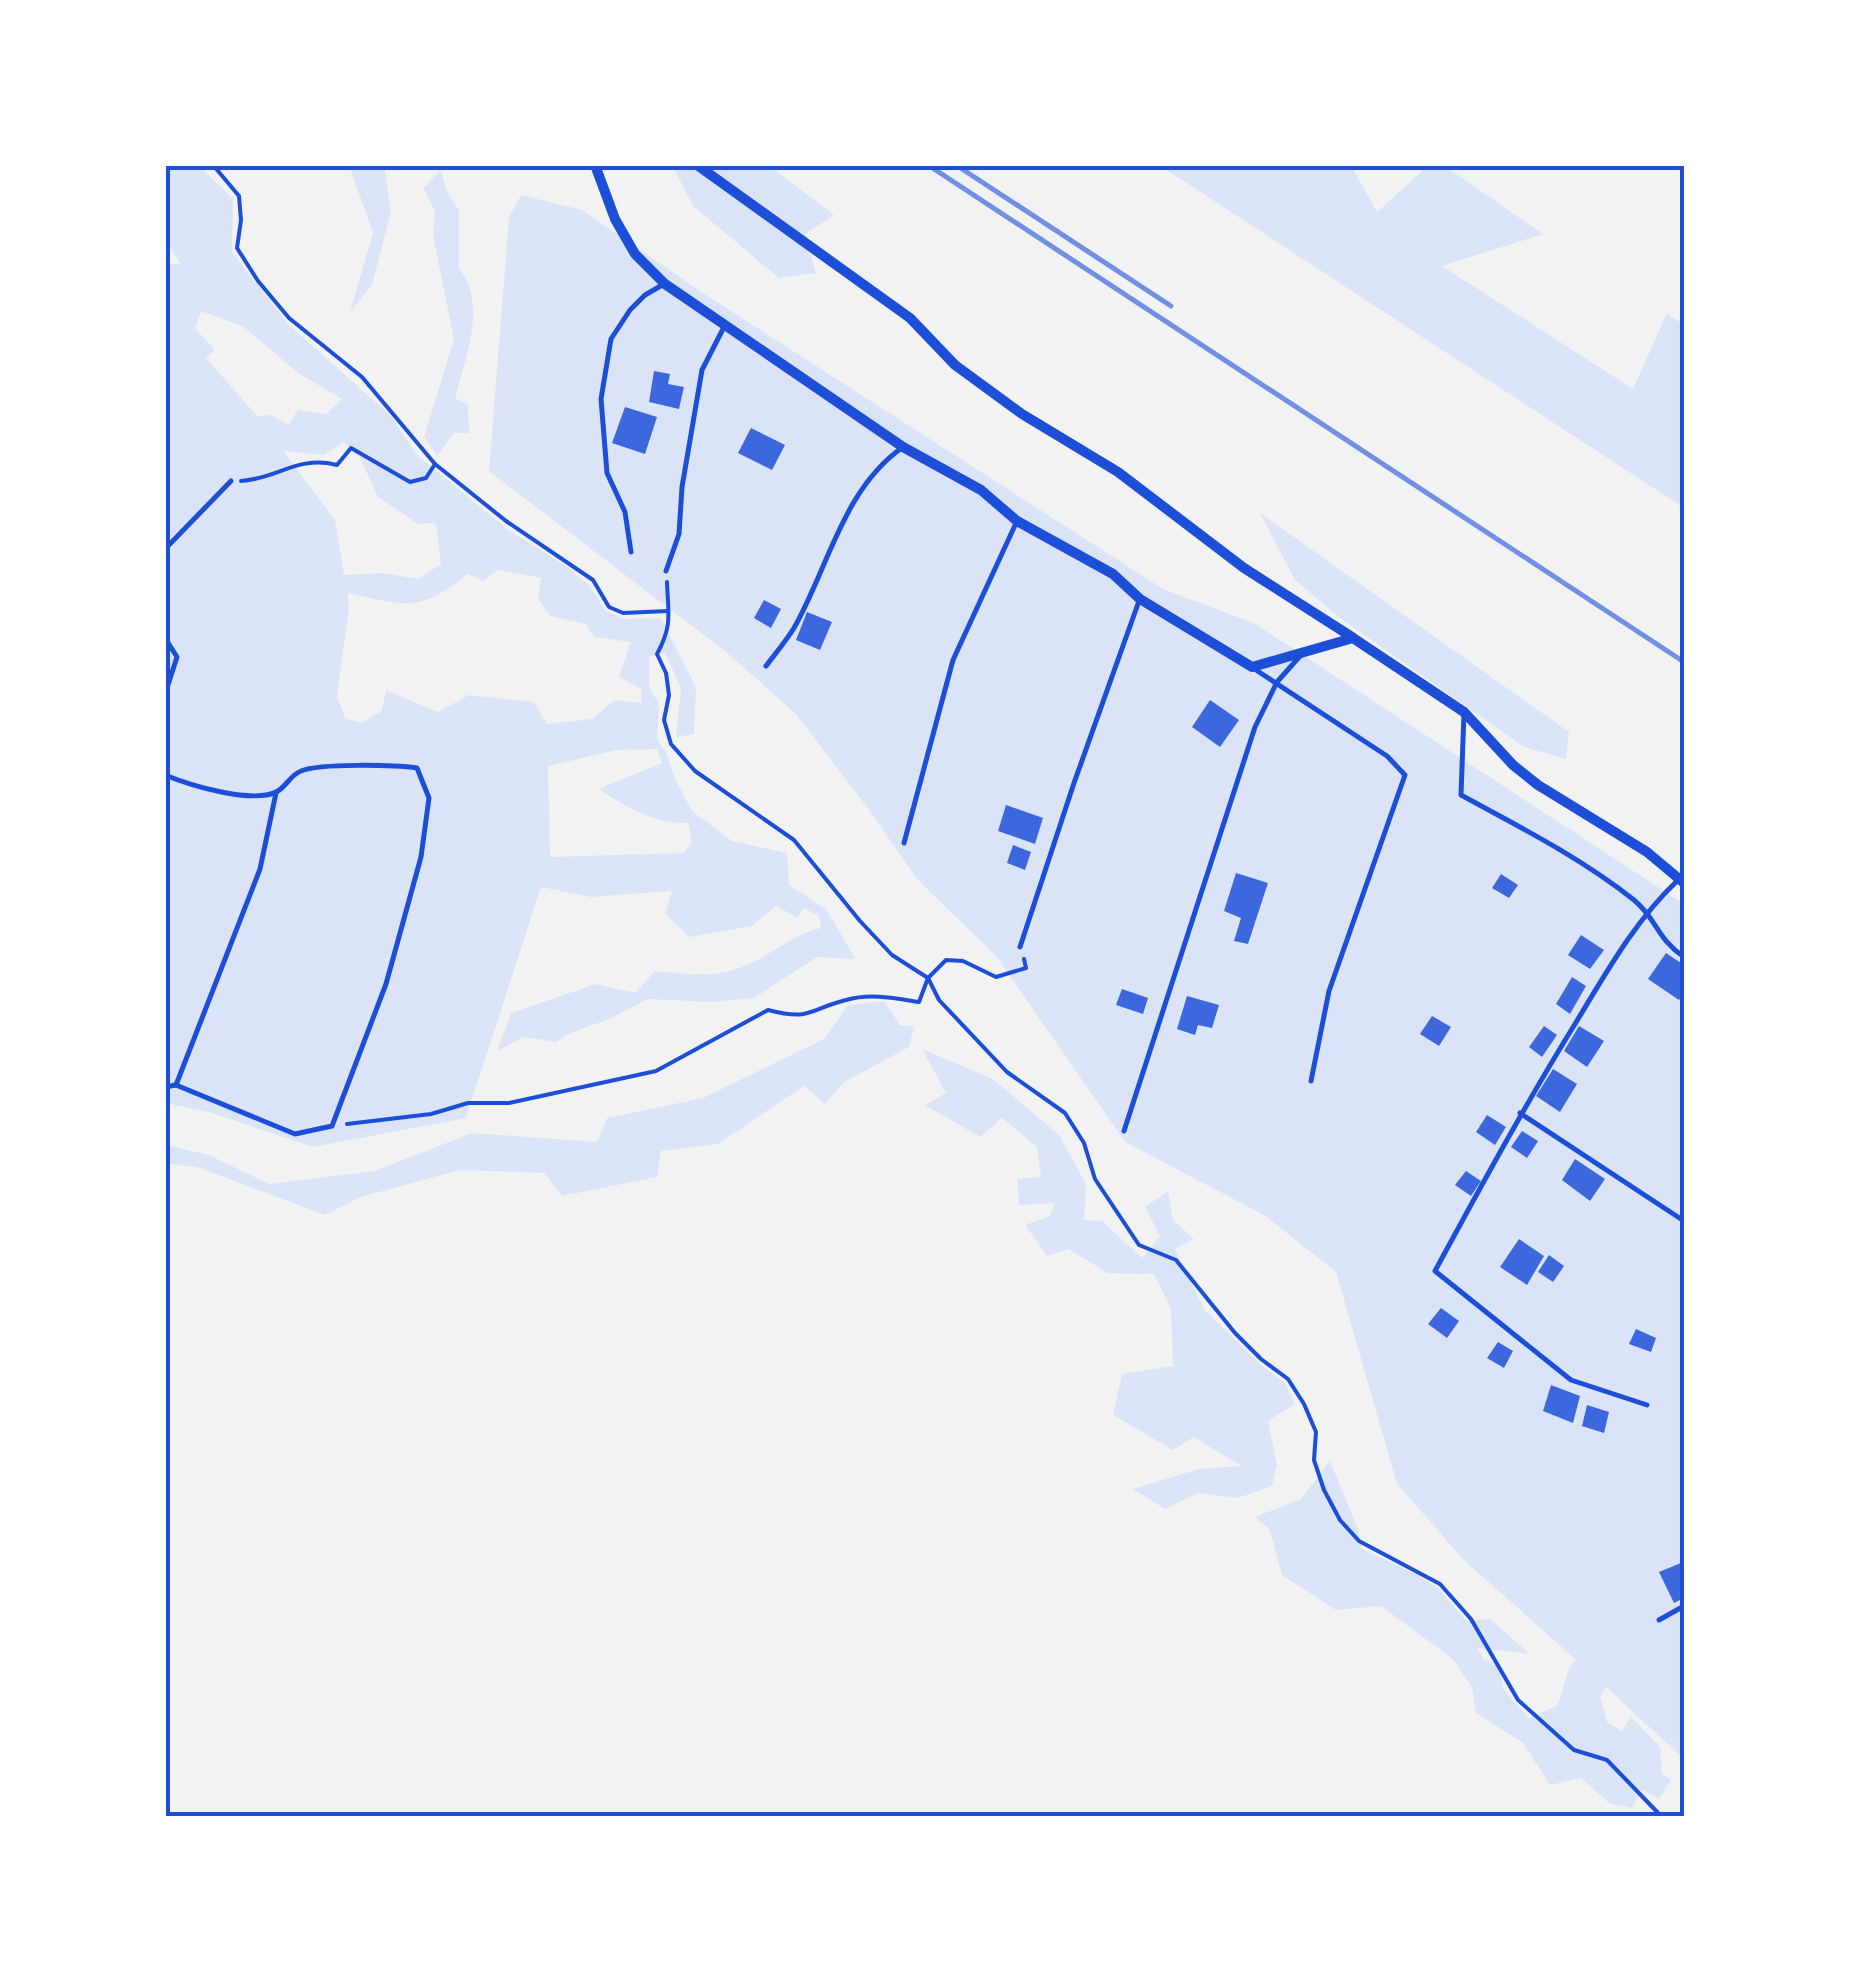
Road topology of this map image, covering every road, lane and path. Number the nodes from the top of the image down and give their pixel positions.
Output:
1 (213, 165) edge
2 (596, 165) edge
3 (697, 165) edge
4 (665, 284) junction
5 (724, 327) junction
6 (903, 447) junction
7 (434, 464) junction
8 (232, 481) joint
9 (1017, 521) junction
10 (165, 549) edge
11 (631, 552) dead end
12 (666, 571) joint
13 (1140, 598) junction
14 (668, 610) junction
15 (165, 638) edge
16 (1353, 638) junction
17 (1301, 655) junction
18 (766, 666) dead end
19 (1252, 668) junction
20 (1277, 682) junction
21 (165, 694) edge
22 (1464, 712) junction
23 (165, 775) edge
24 (276, 793) junction
25 (904, 842) dead end
26 (1681, 882) edge
27 (1646, 910) junction
28 (1020, 947) joint
29 (1684, 957) edge
30 (928, 978) junction
31 (1311, 1080) dead end
32 (176, 1086) junction
33 (165, 1087) edge
34 (1520, 1113) junction
35 (332, 1126) junction
36 (1124, 1131) dead end
37 (1684, 1221) edge
38 (1646, 1405) dead end
39 (1684, 1606) edge
40 (1659, 1620) dead end
41 (1662, 1817) edge

1 - 7 path
2 - 4 street
3 - 16 street
4 - 5 street
4 - 11 lane
5 - 6 street
5 - 12 lane
6 - 9 street
6 - 18 lane
7 - 8 path
7 - 14 path
8 - 10 lane
9 - 13 street
9 - 25 lane
12 - 14 path
13 - 19 street
13 - 28 lane
14 - 30 path
15 - 21 lane
16 - 17 street
16 - 22 street
17 - 19 street
17 - 20 lane
19 - 20 lane
20 - 31 lane
20 - 36 lane
22 - 26 street
22 - 27 lane
23 - 24 lane
24 - 32 lane
24 - 35 lane
26 - 27 lane
27 - 29 lane
27 - 34 lane
28 - 30 path
30 - 35 path
30 - 41 path
32 - 33 lane
32 - 35 lane
34 - 37 lane
34 - 38 lane
39 - 40 lane

